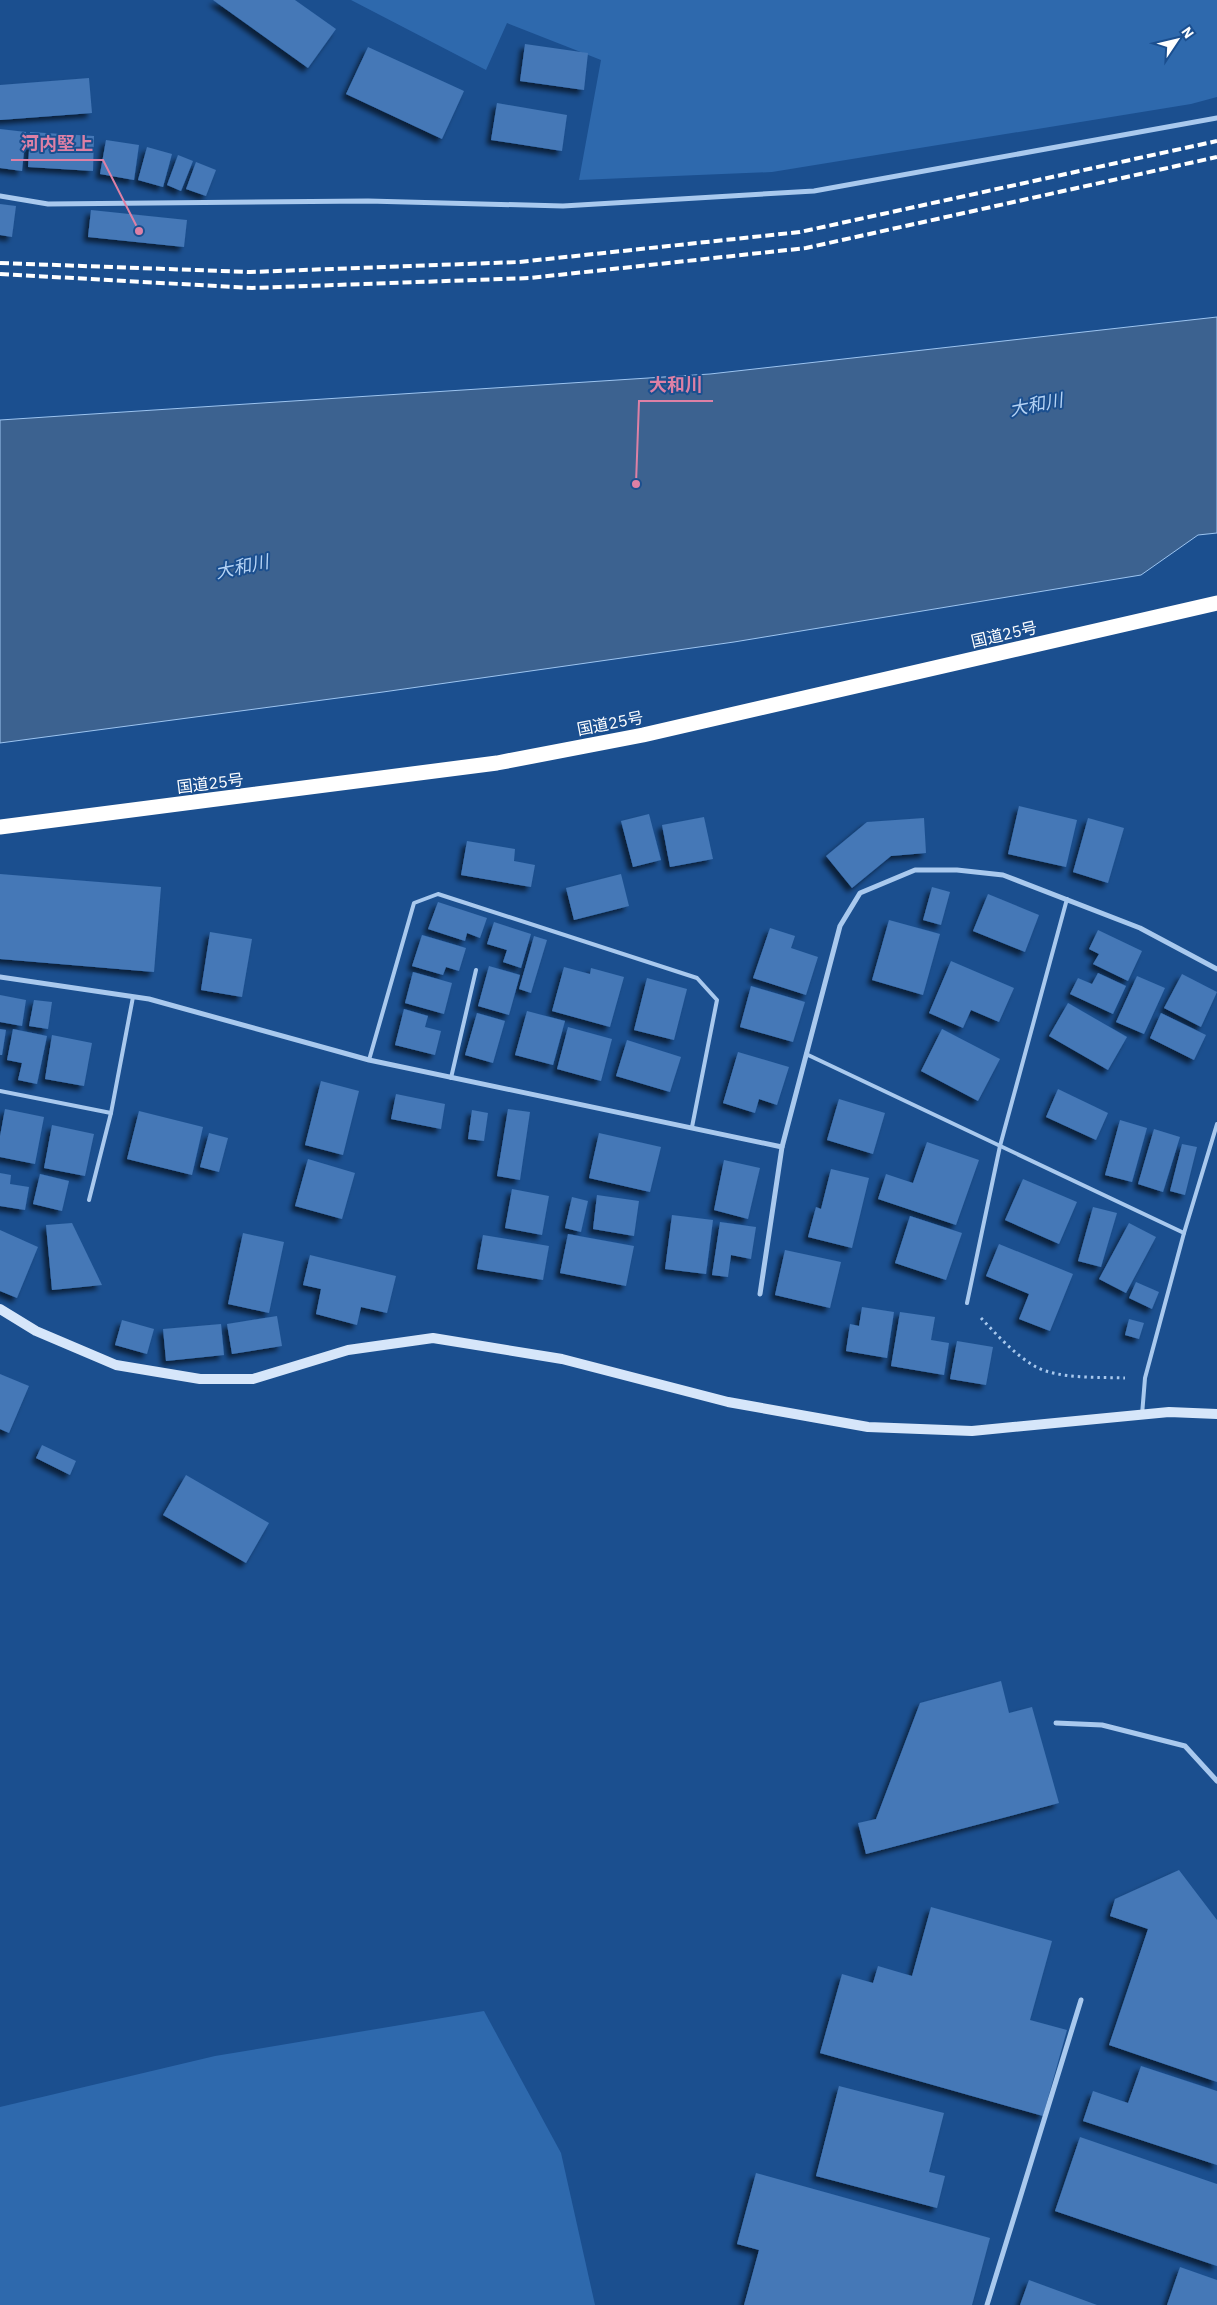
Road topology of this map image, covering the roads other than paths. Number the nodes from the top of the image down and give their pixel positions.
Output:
1 (1217, 118) edge
2 (0, 196) edge
3 (1217, 602) edge
4 (0, 827) edge
5 (1066, 898) junction
6 (1217, 969) edge
7 (476, 970) dead end
8 (0, 977) edge
9 (133, 997) junction
10 (806, 1054) junction
11 (369, 1060) junction
12 (451, 1078) junction
13 (0, 1090) edge
14 (111, 1113) junction
15 (1217, 1124) edge
16 (692, 1126) junction
17 (1000, 1146) junction
18 (782, 1147) junction
19 (89, 1200) dead end
20 (1184, 1233) junction
21 (760, 1294) dead end
22 (967, 1303) road end
23 (0, 1309) edge
24 (1217, 1414) edge
25 (1142, 1415) junction
26 (1056, 1723) dead end
27 (1217, 1781) edge
28 (1081, 2000) dead end
29 (987, 2305) edge

1 - 2 street
3 - 4 highway, 国道25号
5 - 6 street
5 - 10 street
5 - 17 lane
7 - 12 lane
8 - 9 street
9 - 11 street
9 - 14 lane
10 - 17 lane
10 - 18 street
11 - 12 street
11 - 16 lane
12 - 16 street
13 - 14 lane
14 - 19 lane
15 - 20 lane
16 - 18 street
17 - 20 lane
17 - 22 lane
18 - 21 street
20 - 25 lane
23 - 25 street
24 - 25 street
26 - 27 street
28 - 29 street

